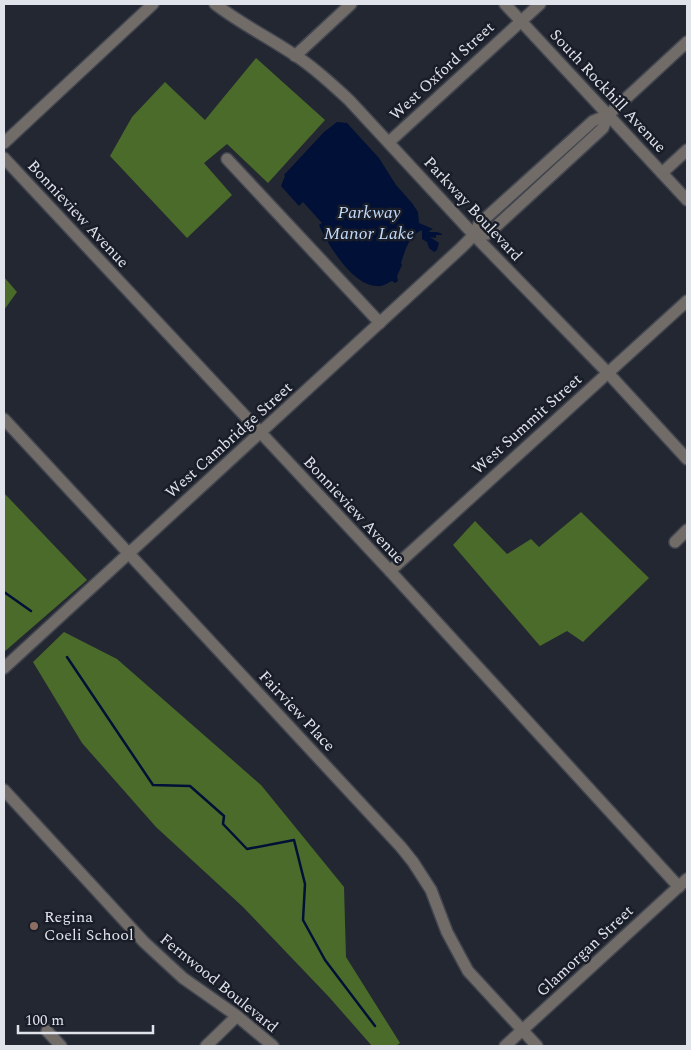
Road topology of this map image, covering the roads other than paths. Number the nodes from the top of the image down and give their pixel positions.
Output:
1 (153, 4) edge
2 (215, 4) edge
3 (351, 4) edge
4 (505, 4) edge
5 (540, 4) edge
6 (521, 21) junction
7 (687, 42) edge
8 (295, 56) junction
9 (608, 115) junction
10 (388, 142) junction
11 (4, 143) edge
12 (687, 150) edge
13 (4, 158) edge
14 (227, 159) dead end
15 (662, 173) junction
16 (687, 200) edge
17 (474, 235) junction
18 (687, 302) edge
19 (380, 323) junction
20 (608, 373) junction
21 (4, 419) edge
22 (261, 434) junction
23 (687, 459) edge
24 (687, 530) edge
25 (675, 542) dead end
26 (130, 554) junction
27 (390, 571) junction
28 (4, 668) edge
29 (4, 790) edge
30 (683, 883) edge
31 (237, 1016) junction
32 (47, 1031) dead end
33 (522, 1031) junction
34 (61, 1046) edge
35 (206, 1046) edge
36 (273, 1046) edge
37 (505, 1046) edge
38 (537, 1046) edge

1 - 11 street
2 - 8 street, Parkway Boulevard
3 - 8 street
4 - 6 street, South Rockhill Avenue
5 - 6 street, West Oxford Street
6 - 9 street, South Rockhill Avenue
6 - 10 street, West Oxford Street
7 - 9 street, West Cambridge Street
8 - 10 street, Parkway Boulevard
9 - 15 street, South Rockhill Avenue
9 - 17 street, West Cambridge Street
10 - 17 street, Parkway Boulevard
12 - 15 street
13 - 22 street, Bonnieview Avenue
14 - 19 street
15 - 16 street, South Rockhill Avenue
17 - 19 street, West Cambridge Street
17 - 20 street, Parkway Boulevard
18 - 20 street, West Summit Street
19 - 22 street, West Cambridge Street
20 - 23 street, Parkway Boulevard
20 - 27 street, West Summit Street
21 - 26 street, Fairview Place
22 - 26 street, West Cambridge Street
22 - 27 street, Bonnieview Avenue
24 - 25 street
26 - 28 street, West Cambridge Street
26 - 33 street, Fairview Place
27 - 30 street, Bonnieview Avenue
29 - 31 street, Fernwood Boulevard
30 - 33 street, Glamorgan Street
31 - 35 street
31 - 36 street, Fernwood Boulevard
32 - 34 street
33 - 37 street, Glamorgan Street
33 - 38 street, Fairview Place

